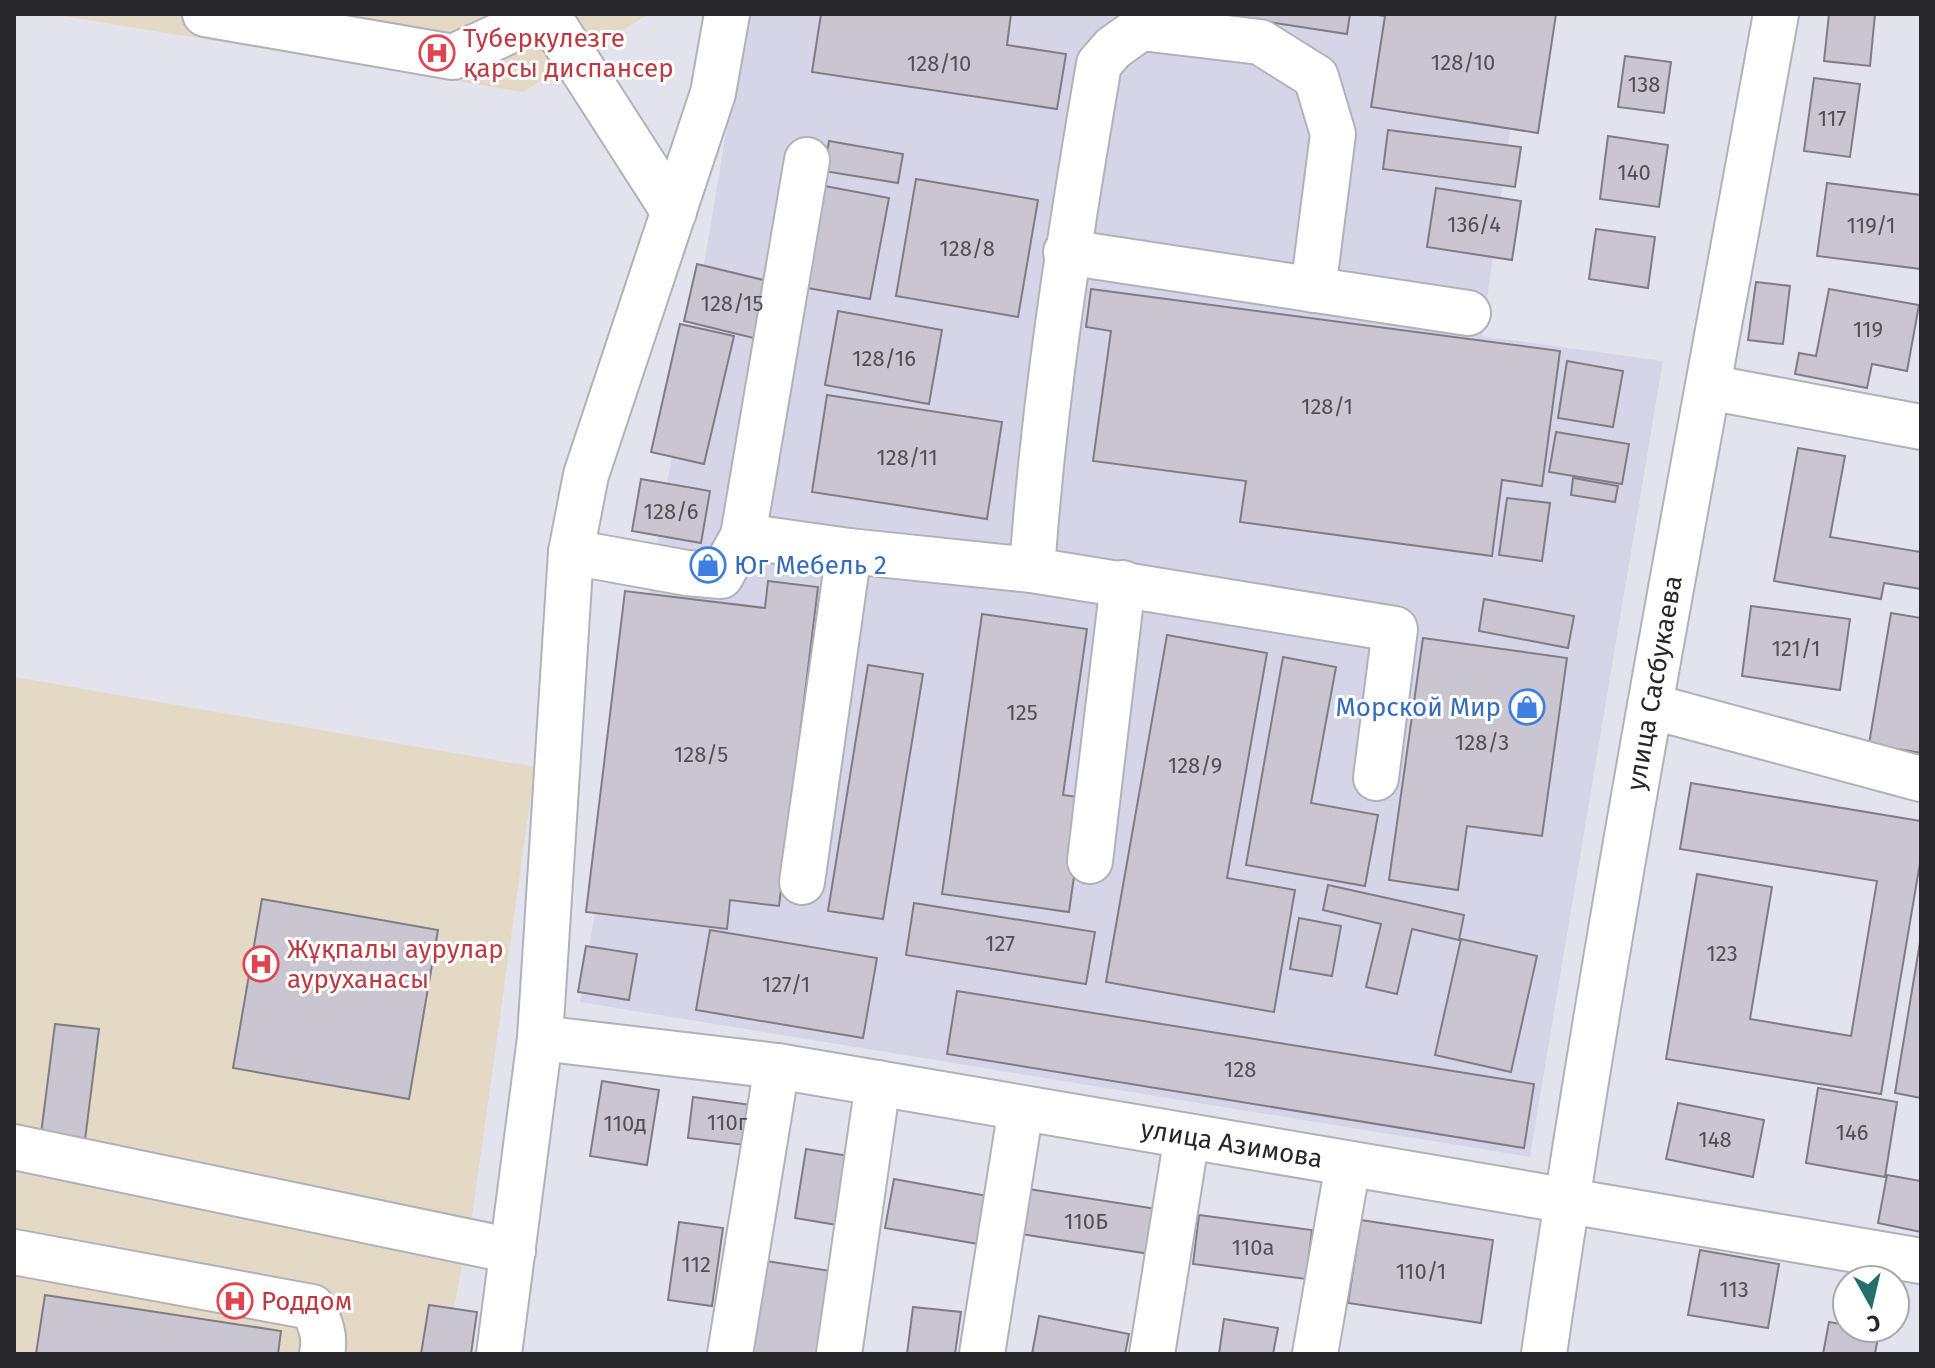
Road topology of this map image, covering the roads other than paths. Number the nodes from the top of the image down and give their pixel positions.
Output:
1 (547, 14) edge
2 (727, 14) edge
3 (1776, 14) edge
4 (223, 15) edge
5 (807, 160) dead end
6 (674, 212) junction
7 (1066, 252) junction
8 (1313, 290) junction
9 (1468, 313) dead end
10 (1708, 387) junction
11 (1921, 427) edge
12 (743, 536) junction
13 (849, 551) junction
14 (571, 552) junction
15 (1032, 570) junction
16 (1123, 583) junction
17 (1650, 706) junction
18 (1376, 778) dead end
19 (1921, 779) edge
20 (1090, 861) dead end
21 (802, 882) dead end
22 (540, 1038) junction
23 (777, 1066) junction
24 (878, 1083) junction
25 (1021, 1108) junction
26 (1187, 1136) junction
27 (14, 1147) edge
28 (1348, 1164) junction
29 (1567, 1200) junction
30 (513, 1251) junction
31 (14, 1252) edge
32 (1921, 1261) edge
33 (322, 1354) edge
34 (499, 1354) edge
35 (730, 1354) edge
36 (839, 1354) edge
37 (982, 1354) edge
38 (1152, 1354) edge
39 (1315, 1354) edge
40 (1544, 1354) edge

1 - 4 street
1 - 6 street
2 - 6 street
3 - 10 street, улица Сасбукаева
5 - 12 street
6 - 14 street
7 - 8 street
7 - 8 street
7 - 15 street
8 - 9 street
10 - 11 street
10 - 17 street, улица Сасбукаева
12 - 13 street
12 - 14 street
13 - 15 street
13 - 21 street
14 - 22 street
15 - 16 street
16 - 18 street
16 - 20 street
17 - 19 street
17 - 29 street, улица Сасбукаева
22 - 23 street, улица Азимова
22 - 30 street
23 - 24 street, улица Азимова
23 - 35 street
24 - 25 street, улица Азимова
24 - 36 street
25 - 26 street, улица Азимова
25 - 37 street
26 - 28 street, улица Азимова
26 - 38 street
27 - 30 street
28 - 29 street, улица Азимова
28 - 39 street
29 - 32 street, улица Азимова
29 - 40 street, улица Сасбукаева
30 - 34 street
31 - 33 street

